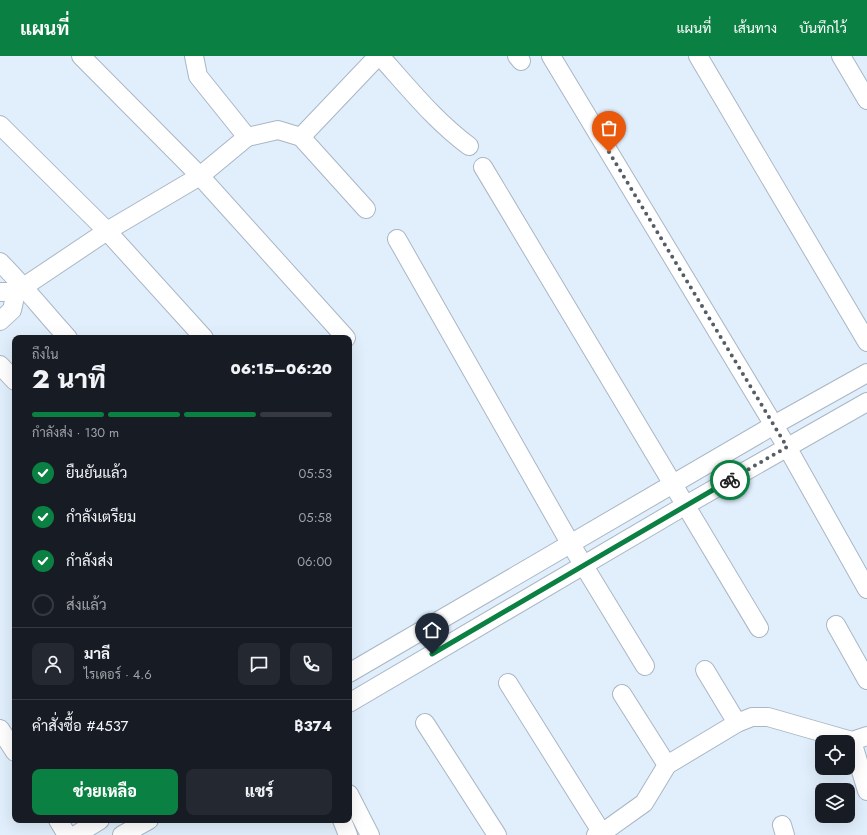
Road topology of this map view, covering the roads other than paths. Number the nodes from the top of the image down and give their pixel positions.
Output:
1 (81, 56) edge
2 (194, 56) edge
3 (379, 56) edge
4 (551, 56) edge
5 (698, 56) edge
6 (840, 56) edge
7 (867, 100) edge
8 (0, 125) edge
9 (247, 137) junction
10 (301, 137) junction
11 (469, 146) dead end
12 (483, 167) dead end
13 (200, 176) junction
14 (366, 209) dead end
15 (107, 231) junction
16 (397, 239) dead end
17 (0, 262) edge
18 (13, 290) edge
19 (0, 322) edge
20 (65, 335) edge
21 (201, 335) edge
22 (343, 335) edge
23 (867, 342) edge
24 (0, 365) edge
25 (867, 373) edge
26 (12, 378) edge
27 (867, 402) edge
28 (774, 425) junction
29 (787, 447) junction
30 (673, 484) junction
31 (686, 505) junction
32 (570, 543) junction
33 (584, 566) junction
34 (867, 589) edge
35 (836, 625) dead end
36 (759, 628) dead end
37 (645, 666) dead end
38 (705, 670) dead end
39 (352, 671) edge
40 (867, 680) edge
41 (508, 683) dead end
42 (622, 694) dead end
43 (352, 701) edge
44 (737, 722) junction
45 (425, 723) dead end
46 (0, 729) edge
47 (859, 738) edge
48 (12, 747) edge
49 (667, 765) junction
50 (867, 791) edge
51 (352, 800) edge
52 (60, 823) edge
53 (95, 823) edge
54 (143, 823) edge
55 (343, 823) edge
56 (599, 834) edge
57 (67, 835) edge
58 (76, 835) edge
59 (122, 835) edge
60 (348, 835) edge
61 (370, 835) edge
62 (497, 835) edge

1 - 13 street
2 - 9 street
3 - 10 street
3 - 11 street
4 - 28 street
5 - 23 street
6 - 7 street
8 - 15 street
9 - 10 street
9 - 13 street
10 - 14 street
12 - 30 street
13 - 15 street
13 - 22 street
15 - 18 street
15 - 21 street
16 - 32 street
17 - 18 street
18 - 19 street
18 - 20 street
24 - 26 street
25 - 28 street
27 - 29 street
28 - 29 street
28 - 30 street
29 - 31 street
29 - 34 street
30 - 31 street
30 - 32 street
31 - 33 street
31 - 36 street
32 - 33 street
32 - 39 street
33 - 37 street
33 - 43 street
35 - 40 street
38 - 44 street
41 - 56 street
42 - 49 street
44 - 47 street
44 - 49 street
45 - 62 street
46 - 48 street
47 - 50 street
49 - 56 street
51 - 61 street
52 - 57 street
53 - 58 street
54 - 59 street
55 - 60 street

